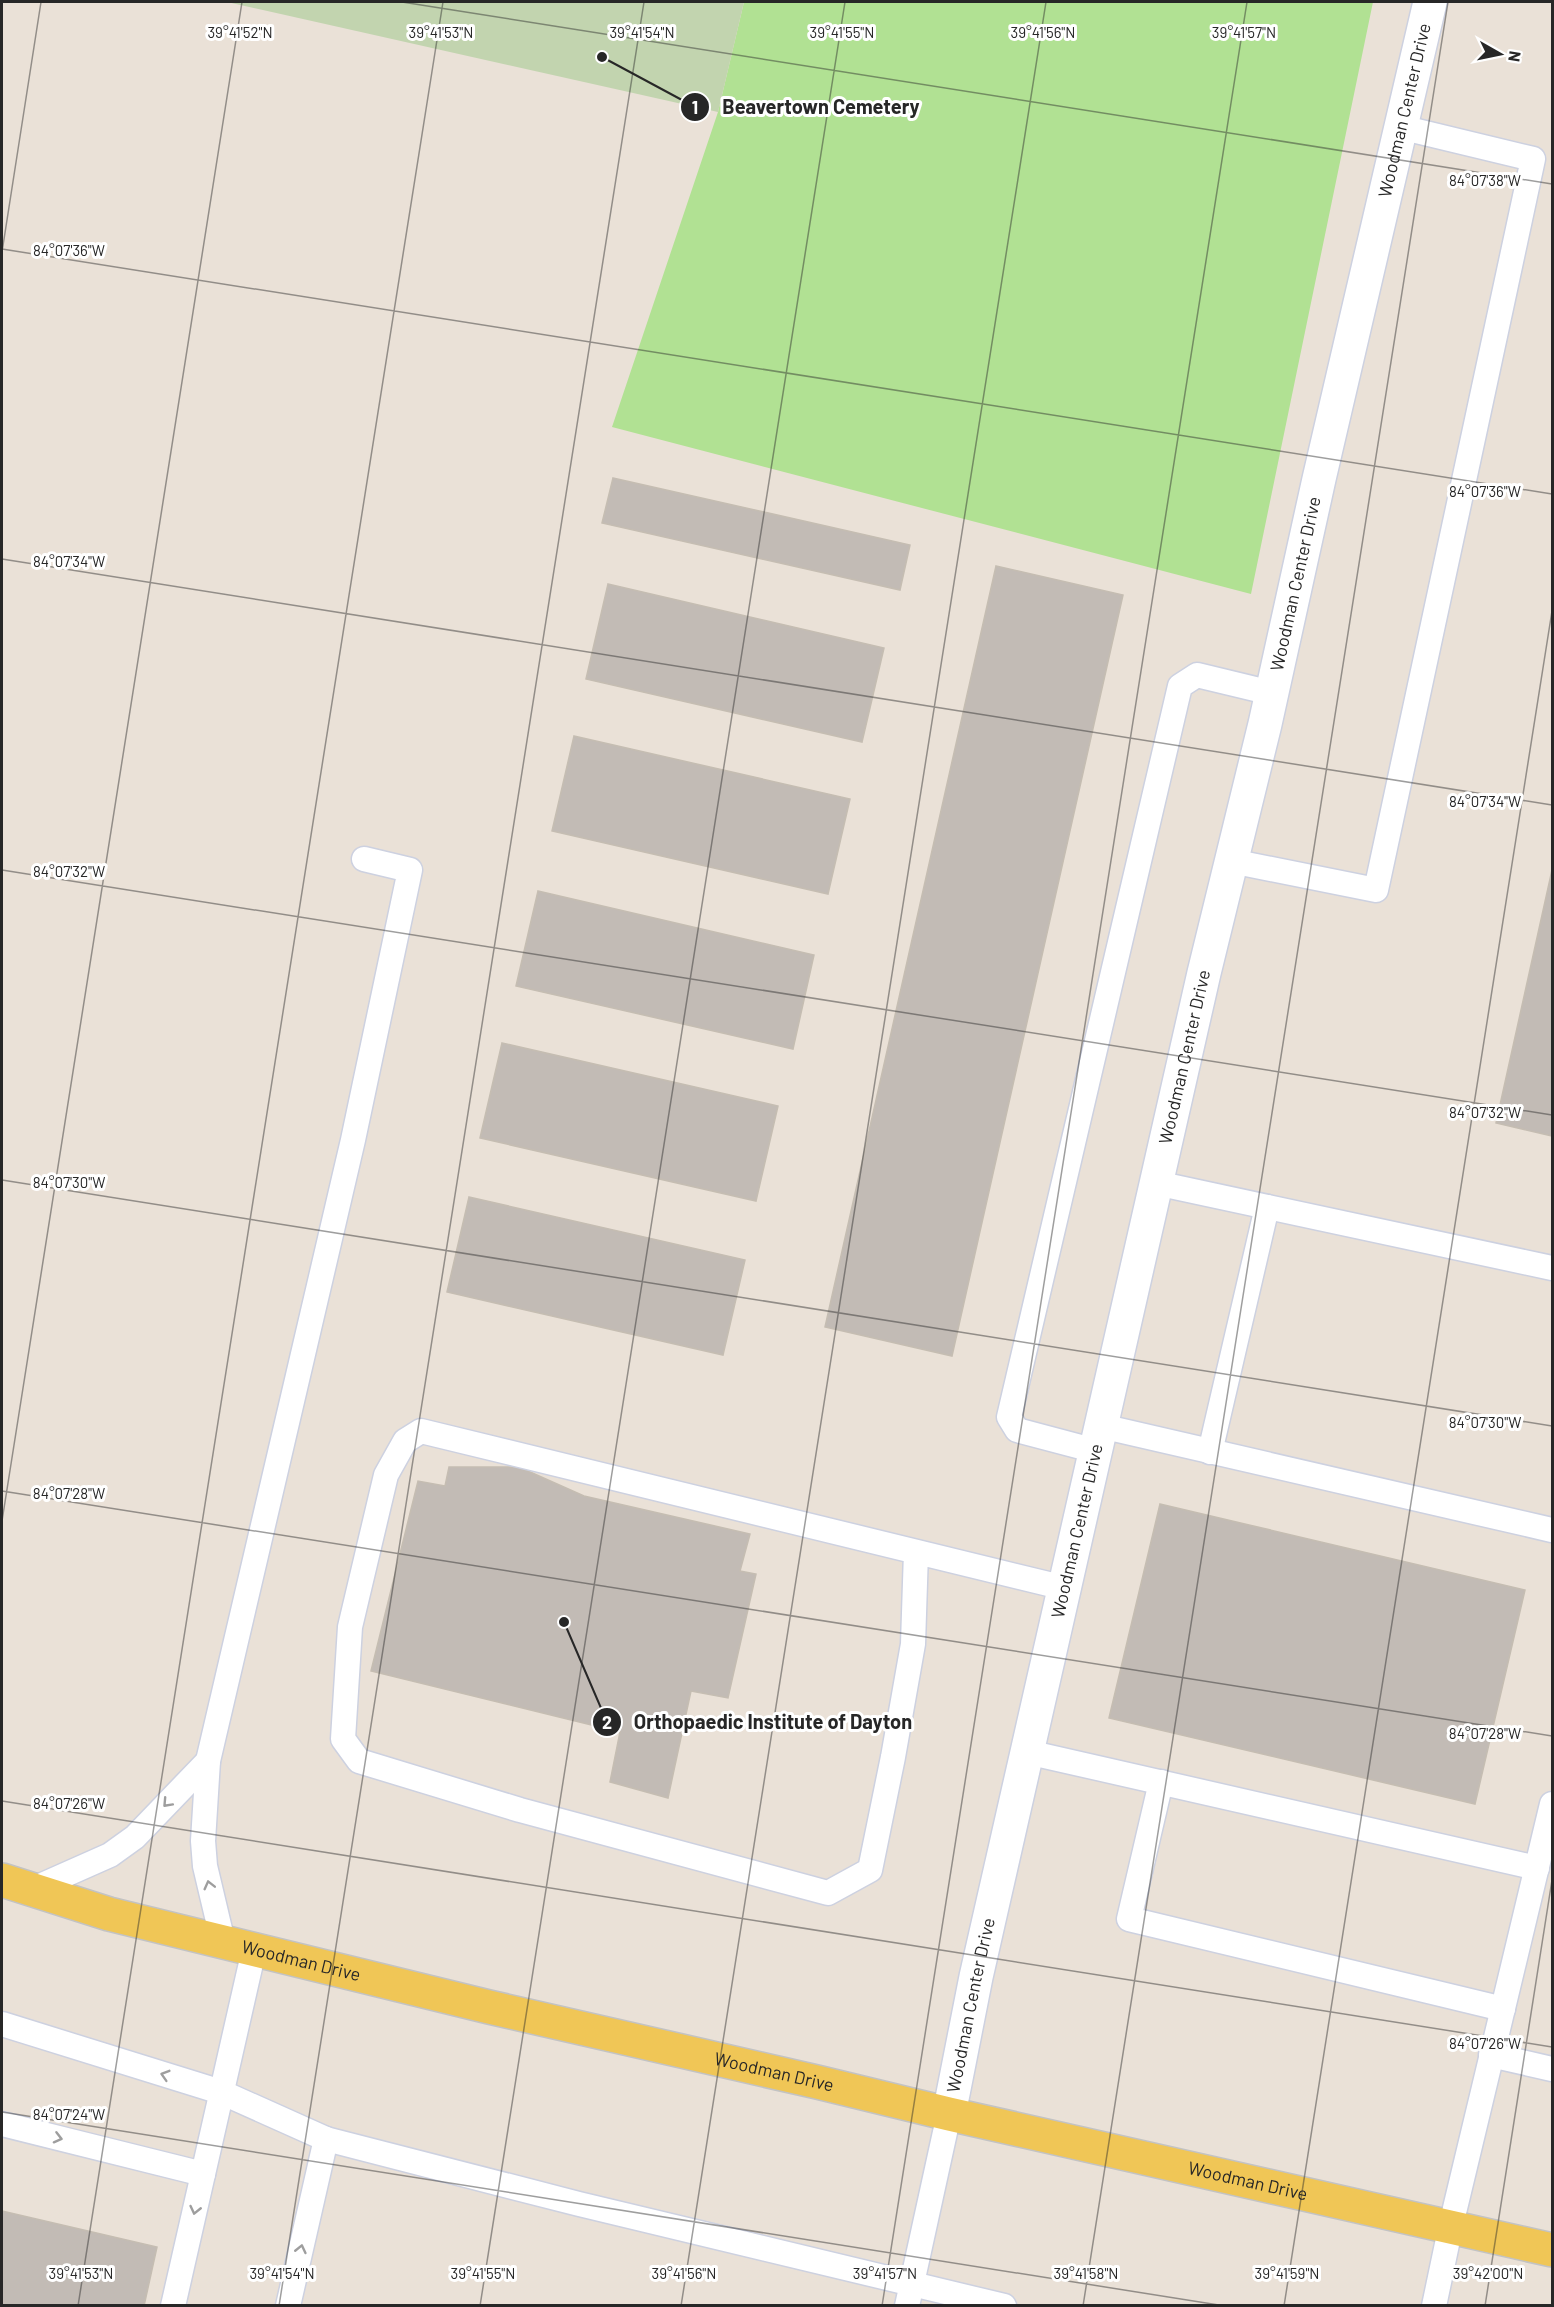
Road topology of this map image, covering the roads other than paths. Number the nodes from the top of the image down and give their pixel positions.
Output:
1 (1430, 2) edge
2 (1400, 127) junction
3 (1272, 693) junction
4 (364, 859) dead end
5 (1231, 861) junction
6 (1156, 1183) junction
7 (1267, 1207) junction
8 (1552, 1268) edge
9 (1099, 1438) junction
10 (1210, 1452) junction
11 (1552, 1530) edge
12 (916, 1552) junction
13 (1065, 1588) junction
14 (1027, 1752) junction
15 (208, 1761) junction
16 (1161, 1782) junction
17 (1551, 1819) edge
18 (1537, 1868) junction
19 (16, 1885) edge
20 (223, 1942) junction
21 (254, 1950) junction
22 (1503, 2009) junction
23 (2, 2024) edge
24 (1491, 2055) junction
25 (1552, 2069) edge
26 (221, 2092) junction
27 (949, 2114) junction
28 (2, 2124) edge
29 (326, 2139) junction
30 (203, 2175) junction
31 (1451, 2225) junction
32 (1552, 2250) edge
33 (909, 2295) edge
34 (173, 2306) edge
35 (288, 2306) edge
36 (1004, 2306) edge
37 (1434, 2306) edge

1 - 2 street, Woodman Center Drive
2 - 3 street, Woodman Center Drive
2 - 5 lane
3 - 5 street, Woodman Center Drive
3 - 9 lane
4 - 15 lane
5 - 6 street, Woodman Center Drive
6 - 7 lane
6 - 9 street, Woodman Center Drive
7 - 8 lane
7 - 10 lane
9 - 10 lane
9 - 13 street, Woodman Center Drive
10 - 11 lane
12 - 12 lane
12 - 13 lane
13 - 14 street, Woodman Center Drive
14 - 16 lane
14 - 27 street, Woodman Center Drive
15 -> 19 lane
20 -> 15 lane
16 - 18 lane
16 - 22 lane
17 - 18 lane
18 - 22 lane
19 - 20 main road, Woodman Drive
20 - 21 main road, Woodman Drive
21 - 26 lane
21 - 27 main road, Woodman Drive
22 - 24 lane
26 -> 23 lane
24 - 25 lane
24 - 31 lane
26 - 29 lane
26 - 30 lane
27 - 31 main road, Woodman Drive
27 - 33 lane
28 -> 30 lane
29 - 33 lane
35 -> 29 lane
30 -> 34 lane
31 - 32 main road, Woodman Drive
31 - 37 lane
33 - 36 lane

